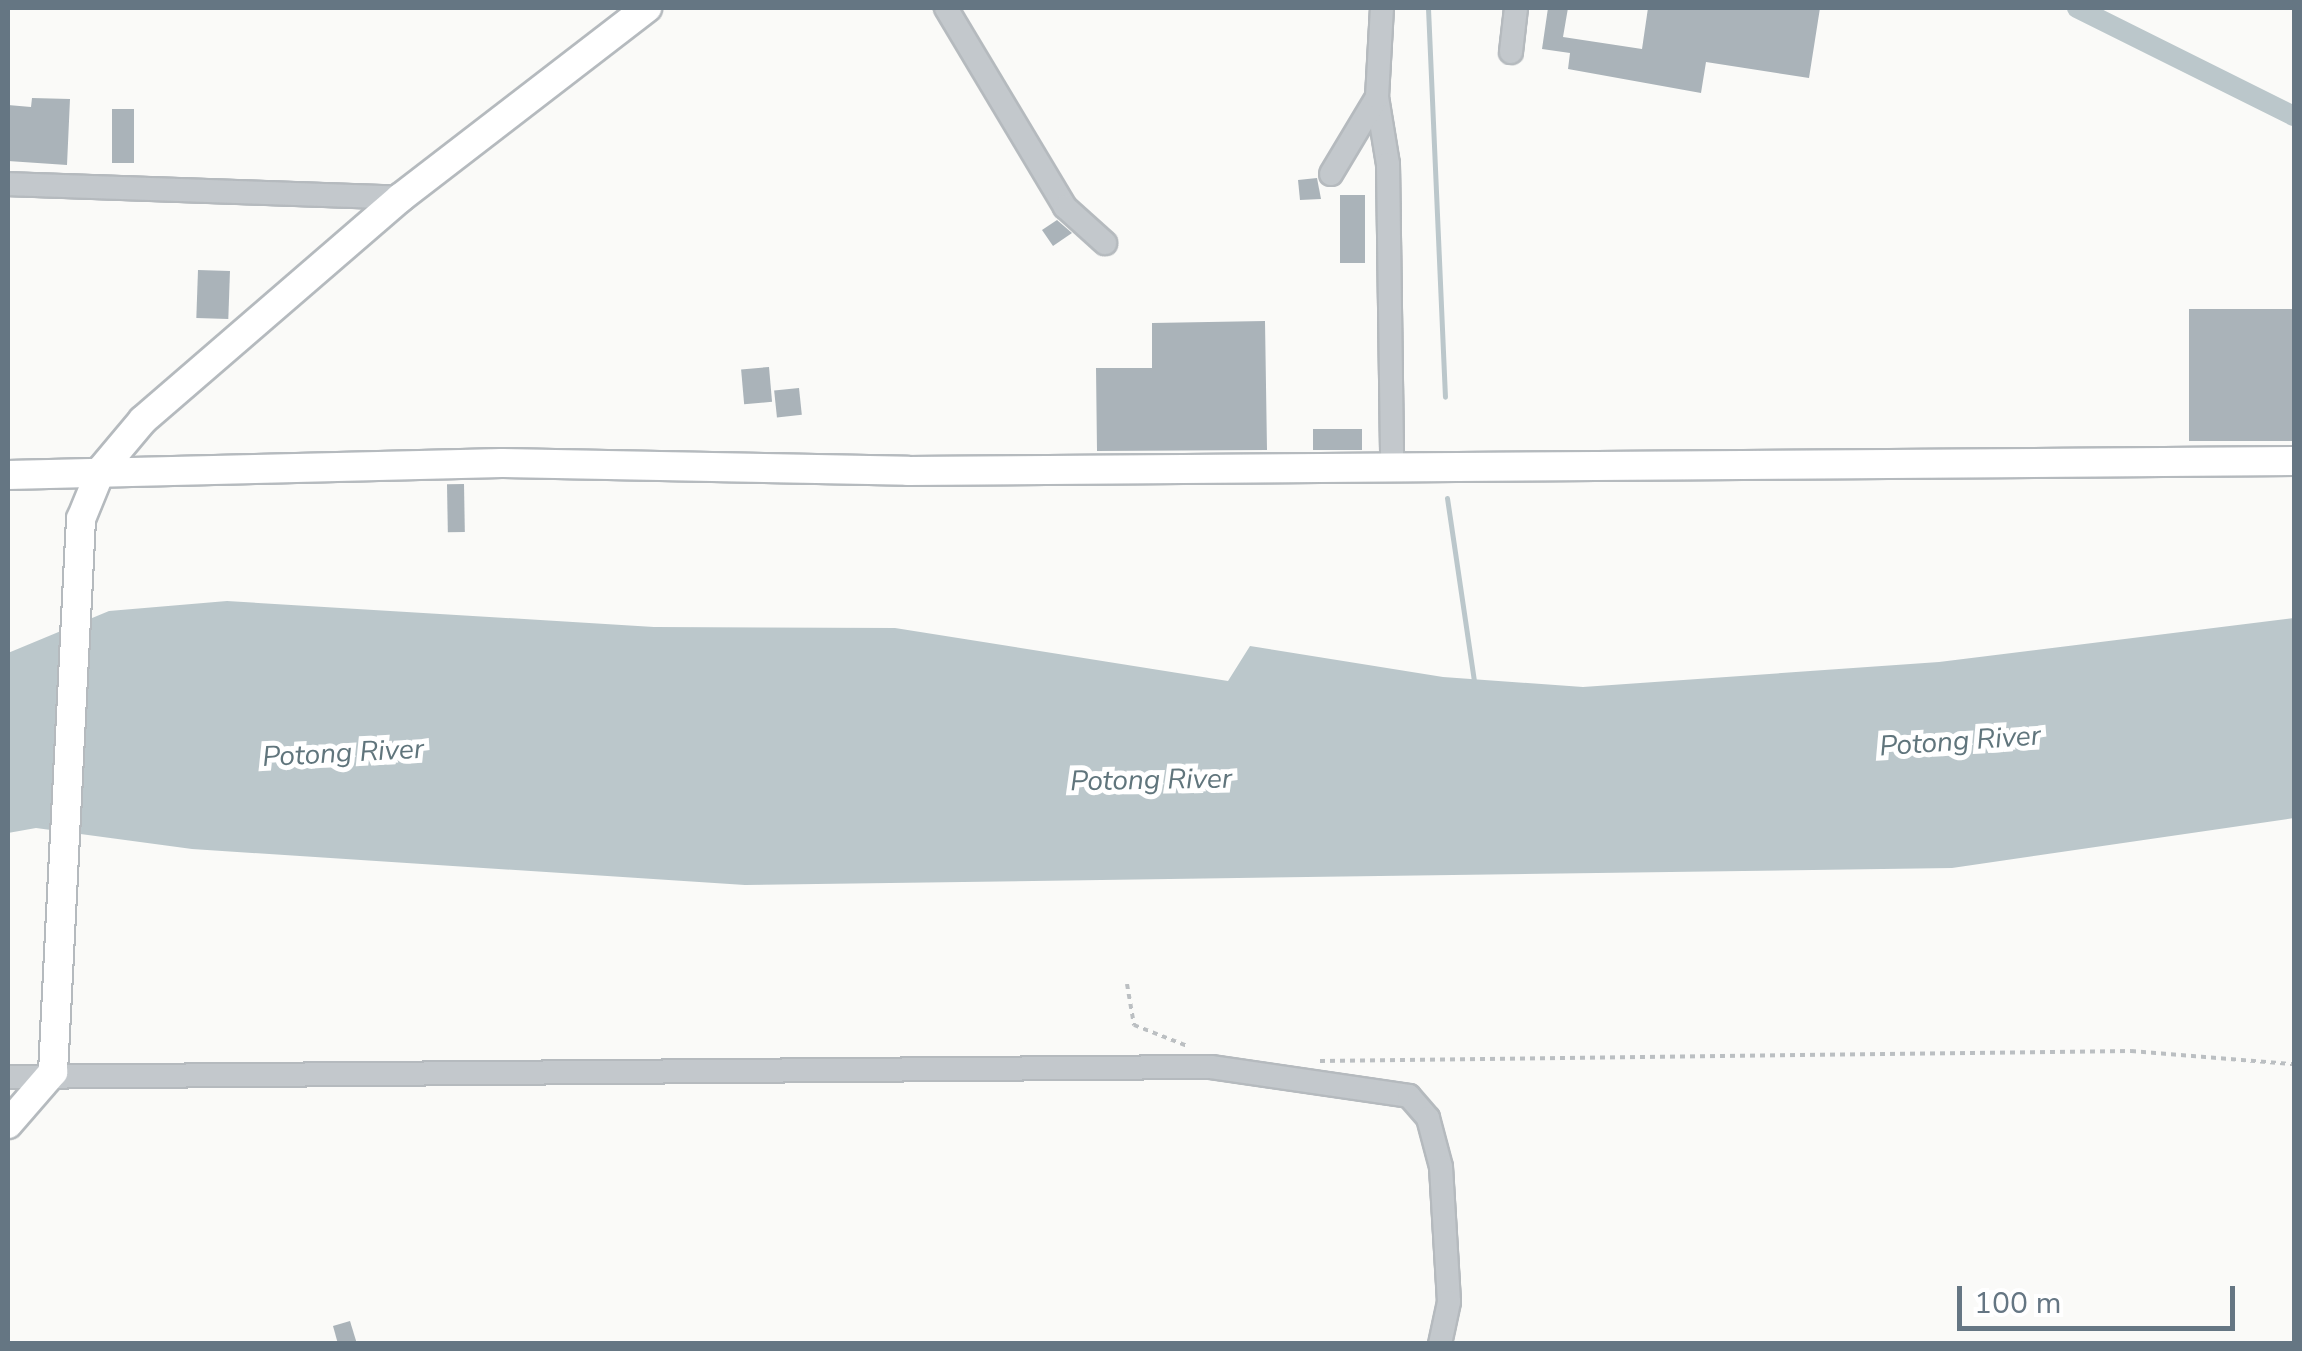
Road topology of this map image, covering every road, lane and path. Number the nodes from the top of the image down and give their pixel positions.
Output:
1 (647, 8) edge
2 (946, 8) edge
3 (1382, 8) edge
4 (1516, 8) edge
5 (1511, 52) dead end
6 (1377, 97) junction
7 (1330, 174) dead end
8 (8, 184) edge
9 (400, 198) junction
10 (1106, 243) dead end
11 (2294, 460) edge
12 (1392, 468) junction
13 (101, 470) junction
14 (8, 475) edge
15 (1127, 984) dead end
16 (1198, 1049) dead end
17 (1301, 1062) dead end
18 (2294, 1064) edge
19 (53, 1072) junction
20 (8, 1077) edge
21 (8, 1124) edge
22 (1440, 1344) edge

1 - 9 main road
2 - 10 street
3 - 6 street
4 - 5 street
6 - 7 street
6 - 12 street
8 - 9 street
9 - 13 main road
11 - 12 main road
12 - 13 main road
13 - 14 main road
13 - 19 main road
15 - 16 path
17 - 18 path
19 - 20 street
19 - 21 main road
19 - 22 street

